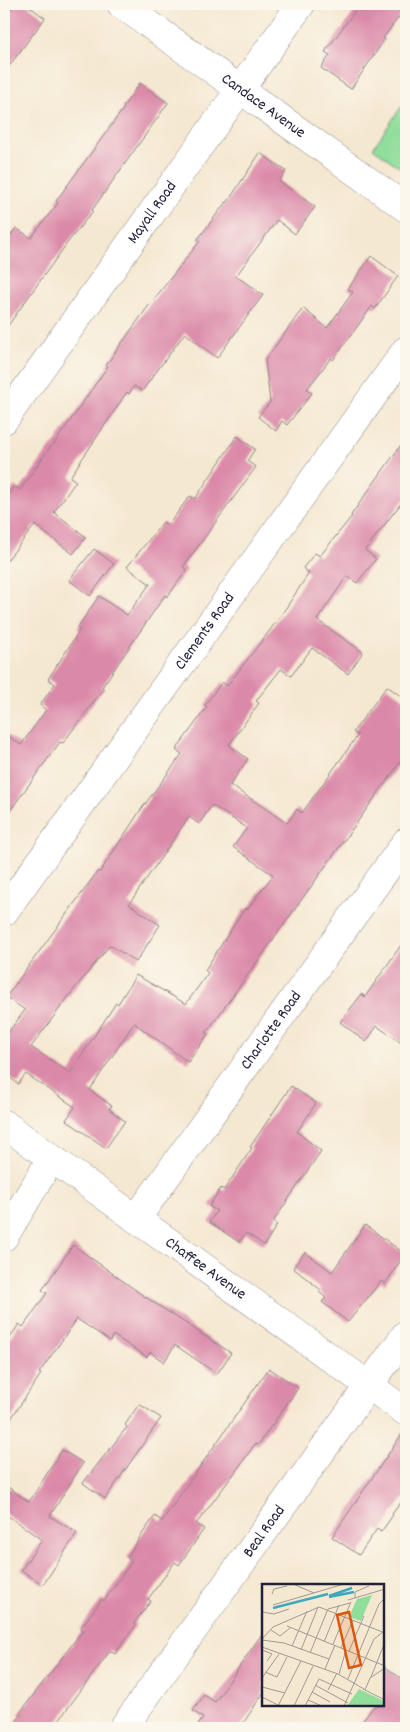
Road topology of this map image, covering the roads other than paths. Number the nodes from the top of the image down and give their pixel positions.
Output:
1 (121, 4) edge
2 (301, 4) edge
3 (241, 90) junction
4 (406, 208) edge
5 (406, 350) edge
6 (4, 420) edge
7 (406, 842) edge
8 (4, 912) edge
9 (4, 1124) edge
10 (51, 1159) junction
11 (136, 1219) junction
12 (4, 1237) edge
13 (406, 1334) edge
14 (370, 1385) junction
15 (406, 1412) edge
16 (123, 1728) edge

1 - 3 street, Candace Avenue
2 - 3 street, Mayall Road
3 - 4 street, Candace Avenue
3 - 6 street, Mayall Road
5 - 8 street, Clements Road
7 - 11 street, Charlotte Road
9 - 10 street, Chaffee Avenue
10 - 11 street, Chaffee Avenue
10 - 12 street
11 - 14 street, Chaffee Avenue
13 - 14 street, Beal Road
14 - 15 street, Chaffee Avenue
14 - 16 street, Beal Road

